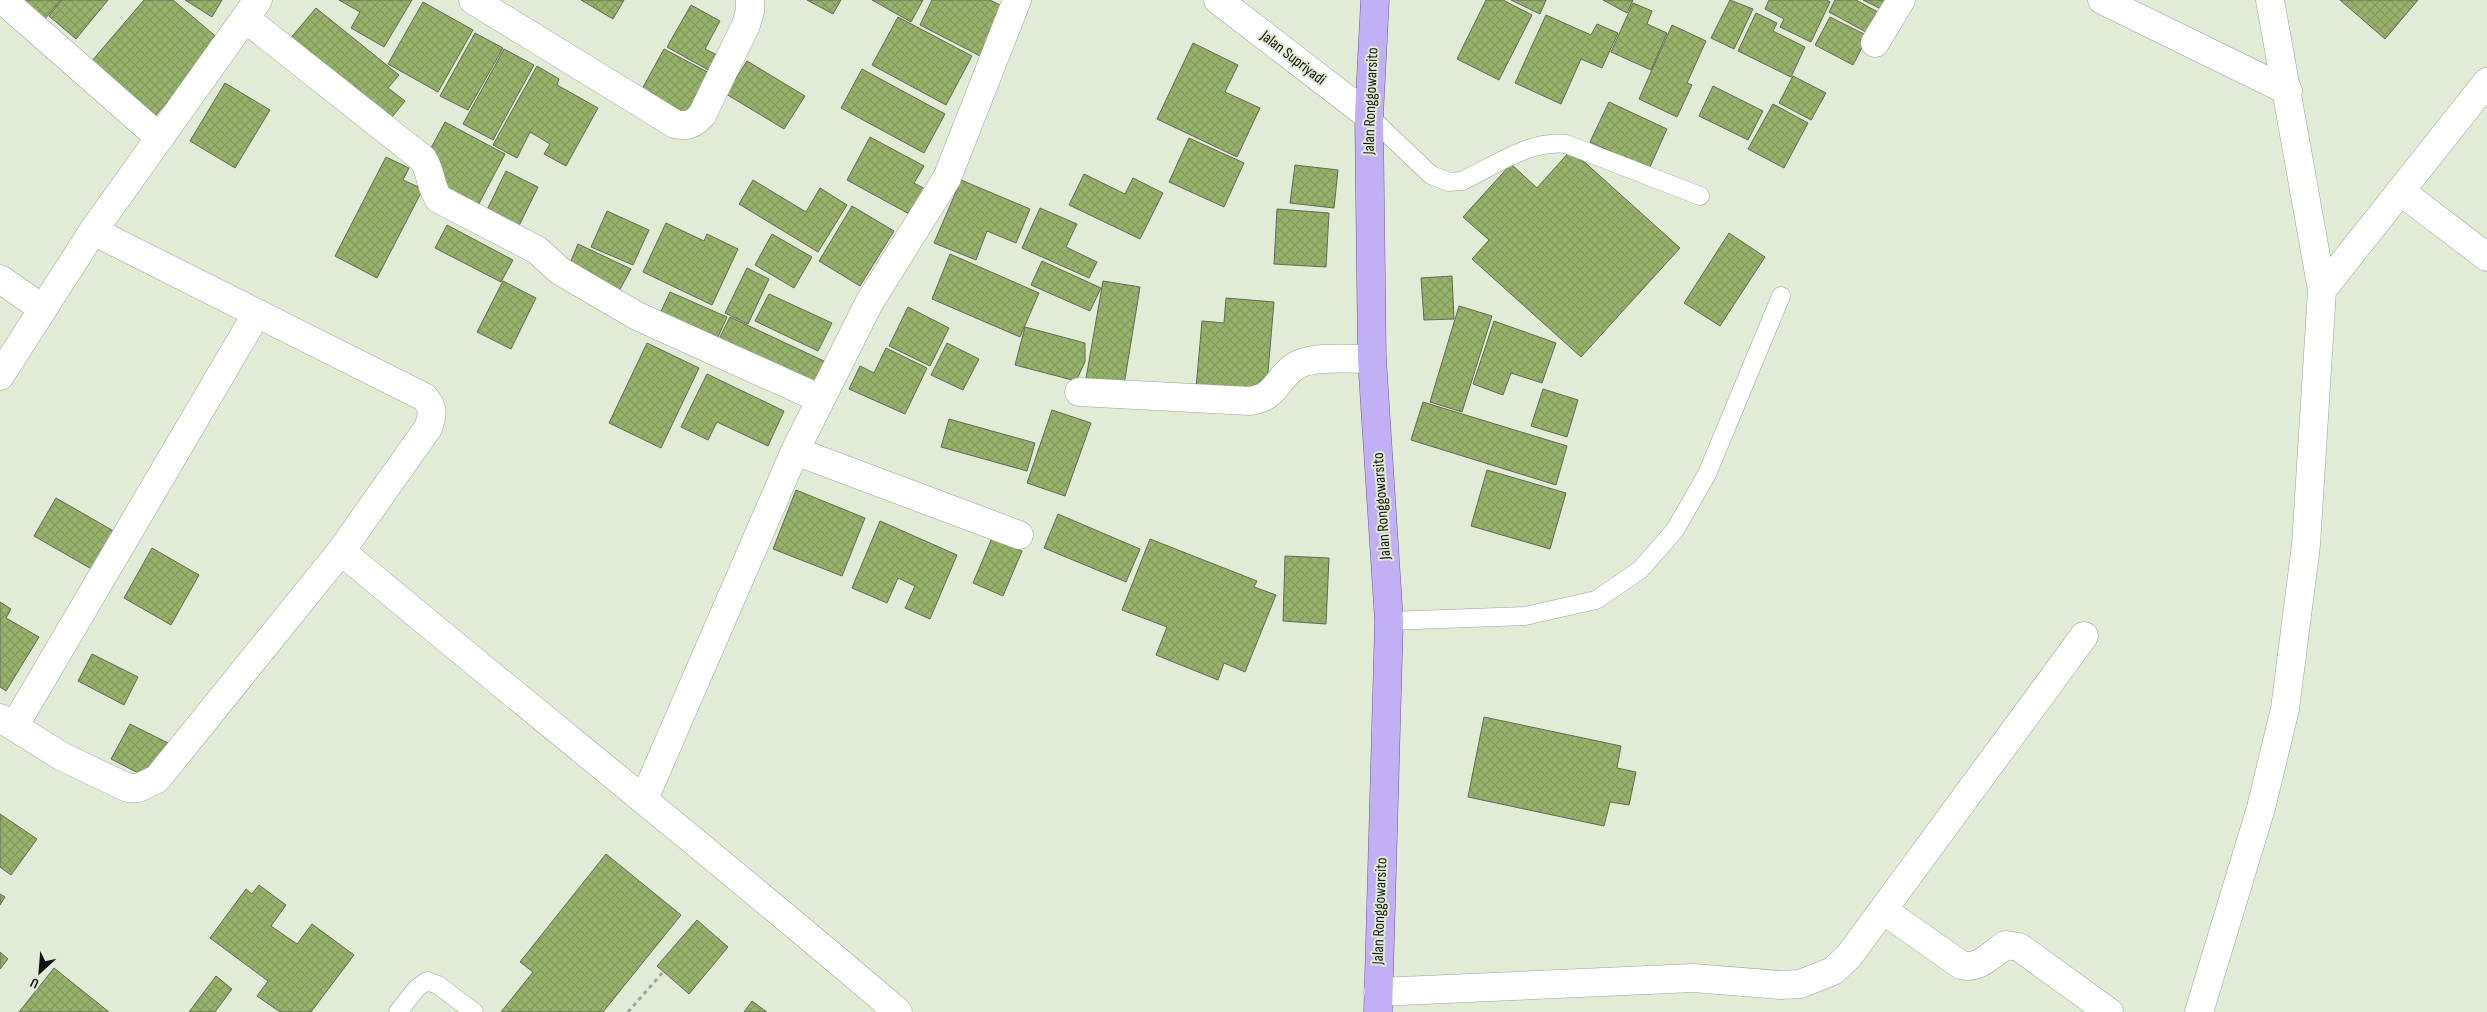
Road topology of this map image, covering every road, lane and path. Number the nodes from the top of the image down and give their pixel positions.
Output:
1 (3, 0) edge
2 (473, 0) edge
3 (750, 0) edge
4 (1017, 0) edge
5 (1218, 0) edge
6 (1375, 0) edge
7 (1901, 0) edge
8 (2102, 0) edge
9 (2270, 0) edge
10 (252, 9) edge
11 (1875, 43) dead end
12 (2487, 82) edge
13 (2288, 91) junction
14 (1369, 116) junction
15 (160, 138) junction
16 (2400, 191) junction
17 (1700, 196) dead end
18 (93, 231) junction
19 (2487, 257) edge
20 (0, 279) edge
21 (2322, 290) junction
22 (1781, 296) dead end
23 (43, 309) junction
24 (257, 313) junction
25 (1372, 359) junction
26 (0, 376) edge
27 (1078, 392) dead end
28 (821, 399) junction
29 (795, 451) junction
30 (1019, 535) dead end
31 (341, 551) junction
32 (1389, 621) junction
33 (2084, 636) dead end
34 (7, 722) edge
35 (644, 799) junction
36 (1883, 910) junction
37 (663, 972) dead end
38 (1378, 1002) edge
39 (398, 1012) edge
40 (474, 1012) edge
41 (628, 1012) edge
42 (898, 1012) edge
43 (2109, 1012) edge
44 (2199, 1012) edge

1 - 15 street
2 - 3 street
4 - 28 street
5 - 14 street, Jalan Supriyadi
6 - 14 main road, Jalan Ronggowarsito
7 - 11 street
8 - 13 street
9 - 13 street
10 - 15 street
10 - 28 street
12 - 16 street
13 - 21 street
14 - 17 lane
14 - 25 main road, Jalan Ronggowarsito
15 - 18 street
16 - 19 street
16 - 21 street
18 - 23 street
18 - 24 street
20 - 23 street
21 - 44 street
22 - 32 lane
23 - 26 street
24 - 31 street
24 - 34 street
25 - 27 street
25 - 32 main road, Jalan Ronggowarsito
28 - 29 street
29 - 30 street
29 - 35 street
31 - 34 street
31 - 35 street
32 - 38 main road, Jalan Ronggowarsito
33 - 36 street
35 - 42 street
36 - 38 street
36 - 43 street
37 - 41 path
39 - 40 lane

